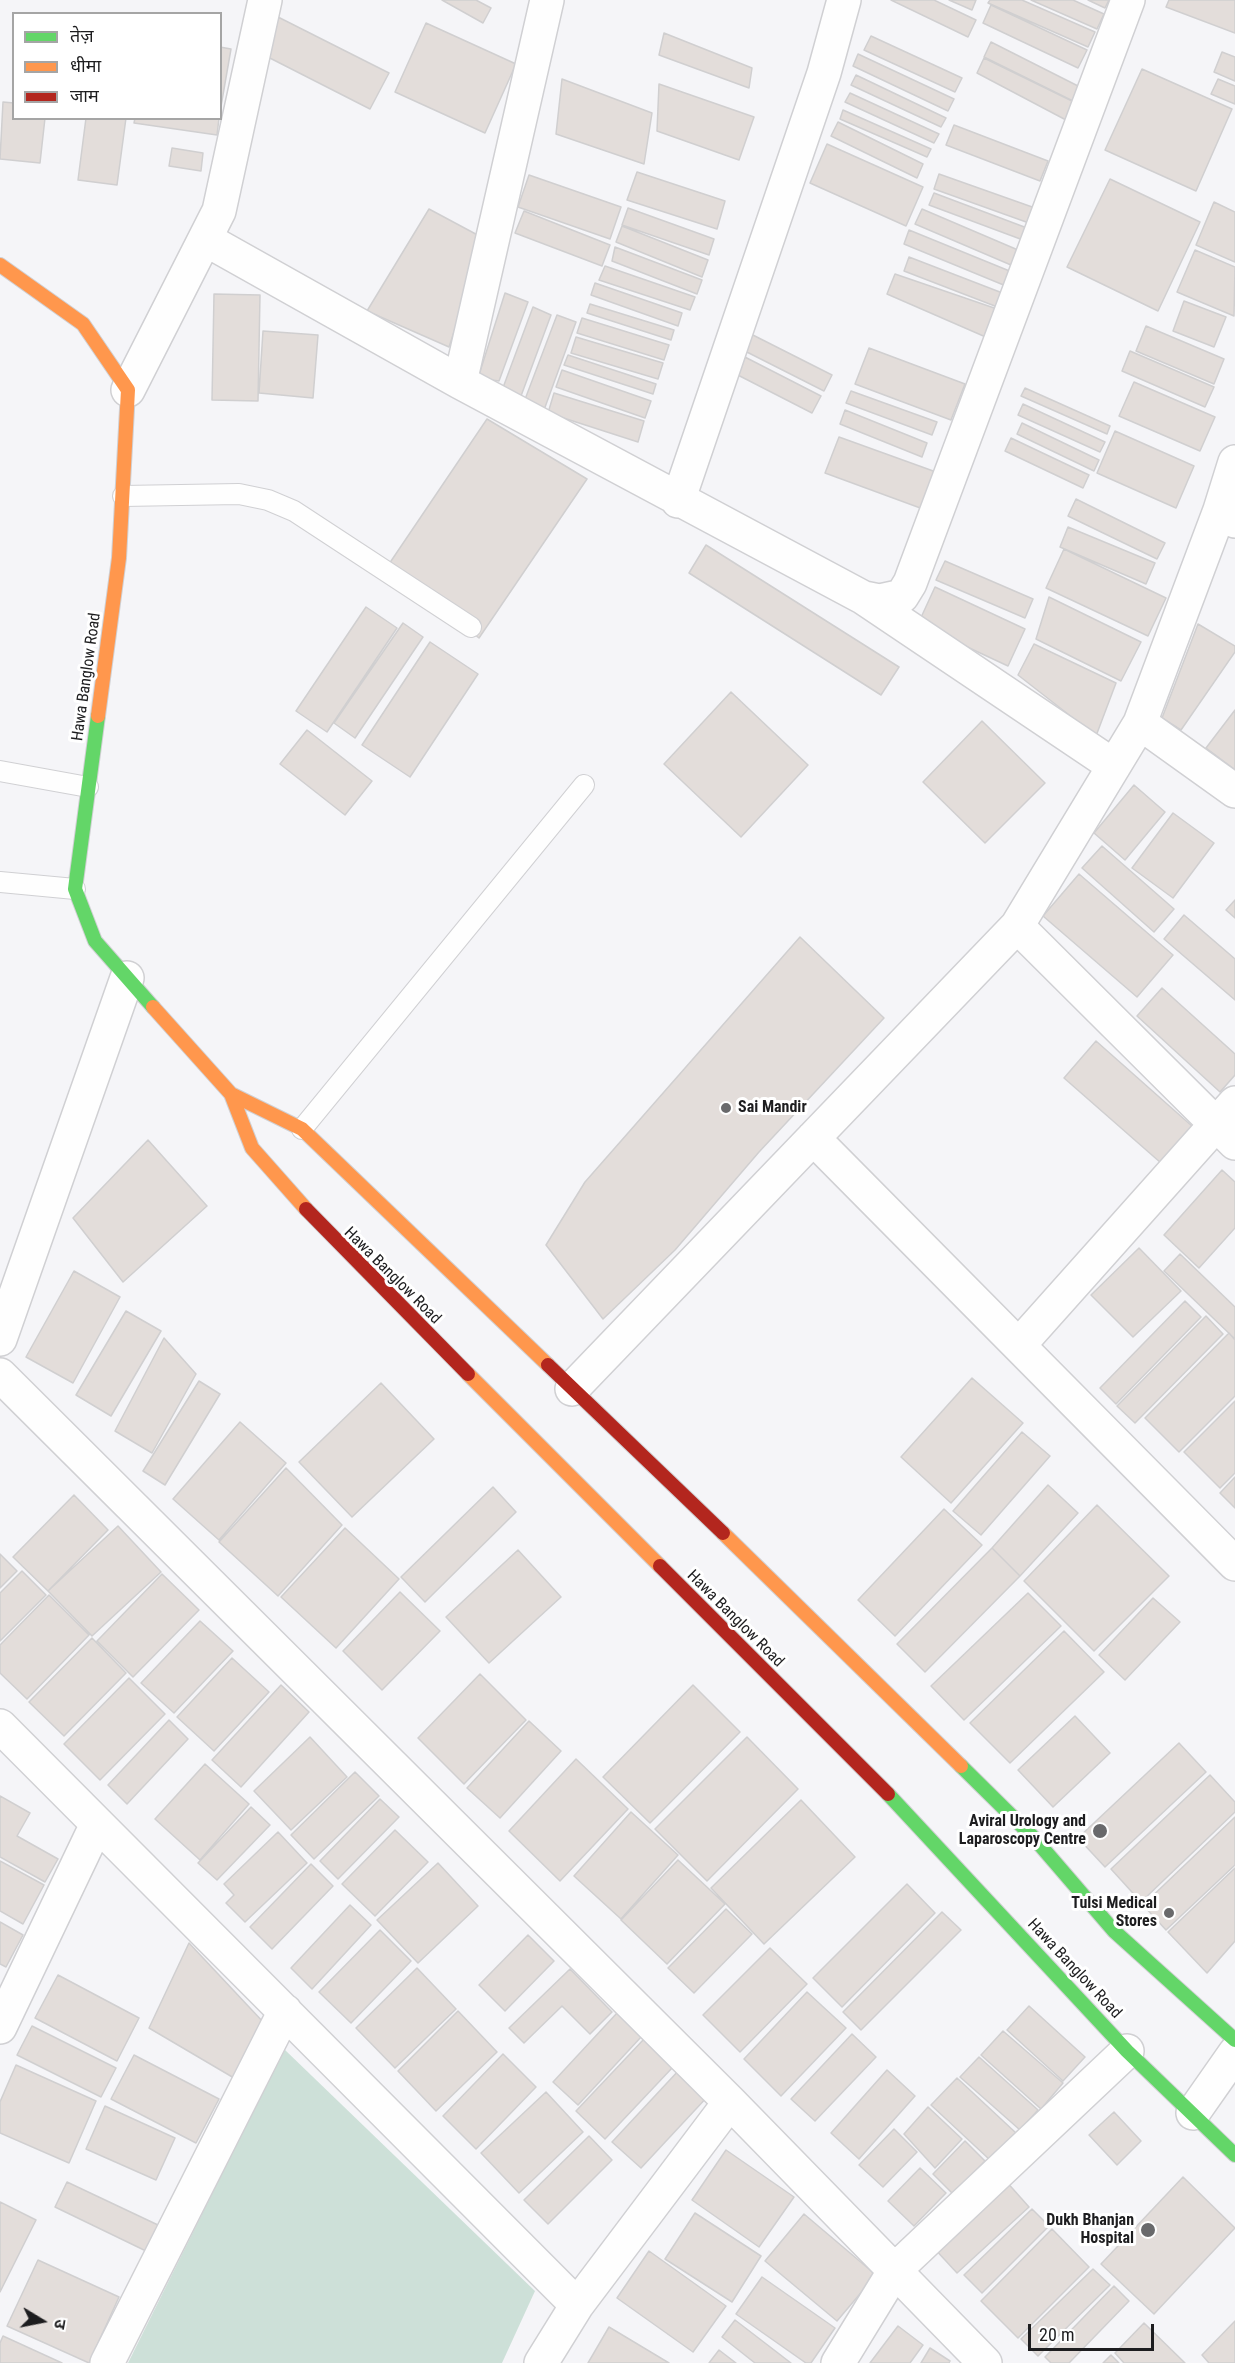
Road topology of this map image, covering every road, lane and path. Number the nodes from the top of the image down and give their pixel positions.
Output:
1 (265, 0) edge
2 (547, 0) edge
3 (844, 0) edge
4 (1128, 0) edge
5 (205, 239) junction
6 (0, 266) edge
7 (460, 382) junction
8 (128, 390) junction
9 (1235, 462) edge
10 (123, 496) junction
11 (678, 501) junction
12 (1227, 515) edge
13 (864, 598) junction
14 (471, 627) dead end
15 (1140, 723) junction
16 (1114, 766) junction
17 (0, 771) edge
18 (584, 784) dead end
19 (88, 787) junction
20 (1235, 791) edge
21 (0, 882) edge
22 (75, 889) junction
23 (1017, 926) junction
24 (127, 978) junction
25 (231, 1094) junction
26 (1229, 1124) edge
27 (302, 1129) junction
28 (813, 1138) junction
29 (10, 1283) edge
30 (0, 1339) edge
31 (1019, 1345) junction
32 (0, 1375) edge
33 (572, 1389) junction
34 (1235, 1564) edge
35 (0, 1726) edge
36 (97, 1824) junction
37 (285, 2011) junction
38 (0, 2027) edge
39 (1235, 2040) edge
40 (1127, 2051) junction
41 (1235, 2053) edge
42 (730, 2102) junction
43 (1193, 2113) junction
44 (1235, 2155) edge
45 (895, 2270) junction
46 (577, 2304) junction
47 (107, 2363) edge
48 (541, 2363) edge
49 (838, 2363) edge
50 (985, 2363) edge

1 - 5 street
2 - 7 street
3 - 11 street
4 - 13 street
5 - 7 street
5 - 8 street
6 - 8 street
7 - 11 street
8 - 10 street, Hawa Banglow Road
9 - 12 street
10 - 14 lane
10 - 19 street, Hawa Banglow Road
11 - 13 street
12 - 15 street
13 - 16 street
15 - 16 street
15 - 20 street
16 - 23 street
17 - 19 lane
18 - 27 lane
19 - 22 street, Hawa Banglow Road
21 - 22 lane
22 - 24 street, Hawa Banglow Road
23 - 26 street
23 - 28 street
24 - 25 street, Hawa Banglow Road
24 - 29 street
25 - 27 street, Hawa Banglow Road
25 - 40 street, Hawa Banglow Road
26 - 31 street
27 - 33 street, Hawa Banglow Road
28 - 31 street
28 - 33 street
29 - 30 street
31 - 34 street
32 - 42 street
33 - 39 street, Hawa Banglow Road
35 - 36 street
36 - 37 street
36 - 38 street
37 - 46 street
37 - 47 street
40 - 43 street, Hawa Banglow Road
40 - 45 street
41 - 43 street
42 - 45 street
42 - 46 street
43 - 44 street, Hawa Banglow Road
45 - 49 street
45 - 50 street
46 - 48 street

